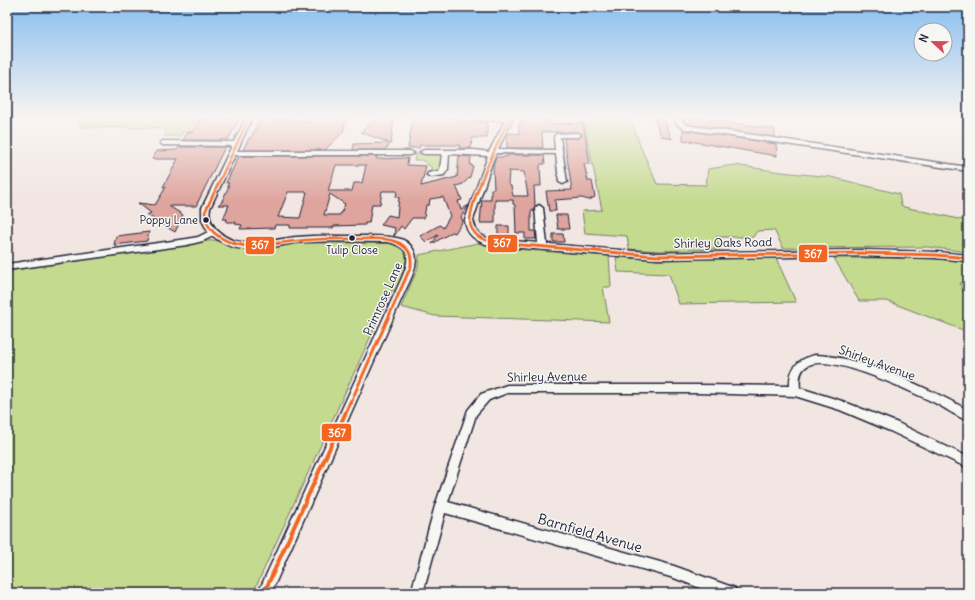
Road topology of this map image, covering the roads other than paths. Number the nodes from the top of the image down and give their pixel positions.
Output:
1 (235, 146) edge
2 (495, 146) edge
3 (558, 146) edge
4 (812, 146) edge
5 (424, 152) dead end
6 (446, 152) junction
7 (492, 152) junction
8 (559, 152) junction
9 (232, 153) junction
10 (410, 153) dead end
11 (968, 169) edge
12 (430, 175) dead end
13 (563, 182) dead end
14 (539, 208) dead end
15 (214, 233) junction
16 (543, 247) junction
17 (968, 258) edge
18 (7, 267) edge
19 (796, 391) junction
20 (968, 416) edge
21 (968, 463) edge
22 (441, 506) junction
23 (264, 593) edge
24 (417, 593) edge
25 (730, 593) edge

1 - 9 street
2 - 7 street
3 - 8 street
4 - 11 street
5 - 6 street
6 - 7 street
6 - 12 street
7 - 8 street
7 - 16 street, Shirley Oaks Road
8 - 13 street
9 - 10 street
9 - 15 street
14 - 16 street
15 - 18 street
15 - 23 street, Primrose Lane
16 - 17 street, Shirley Oaks Road
19 - 20 street, Shirley Avenue
19 - 21 street, Shirley Avenue
19 - 22 street, Shirley Avenue
22 - 24 street, Shirley Avenue
22 - 25 street, Barnfield Avenue

